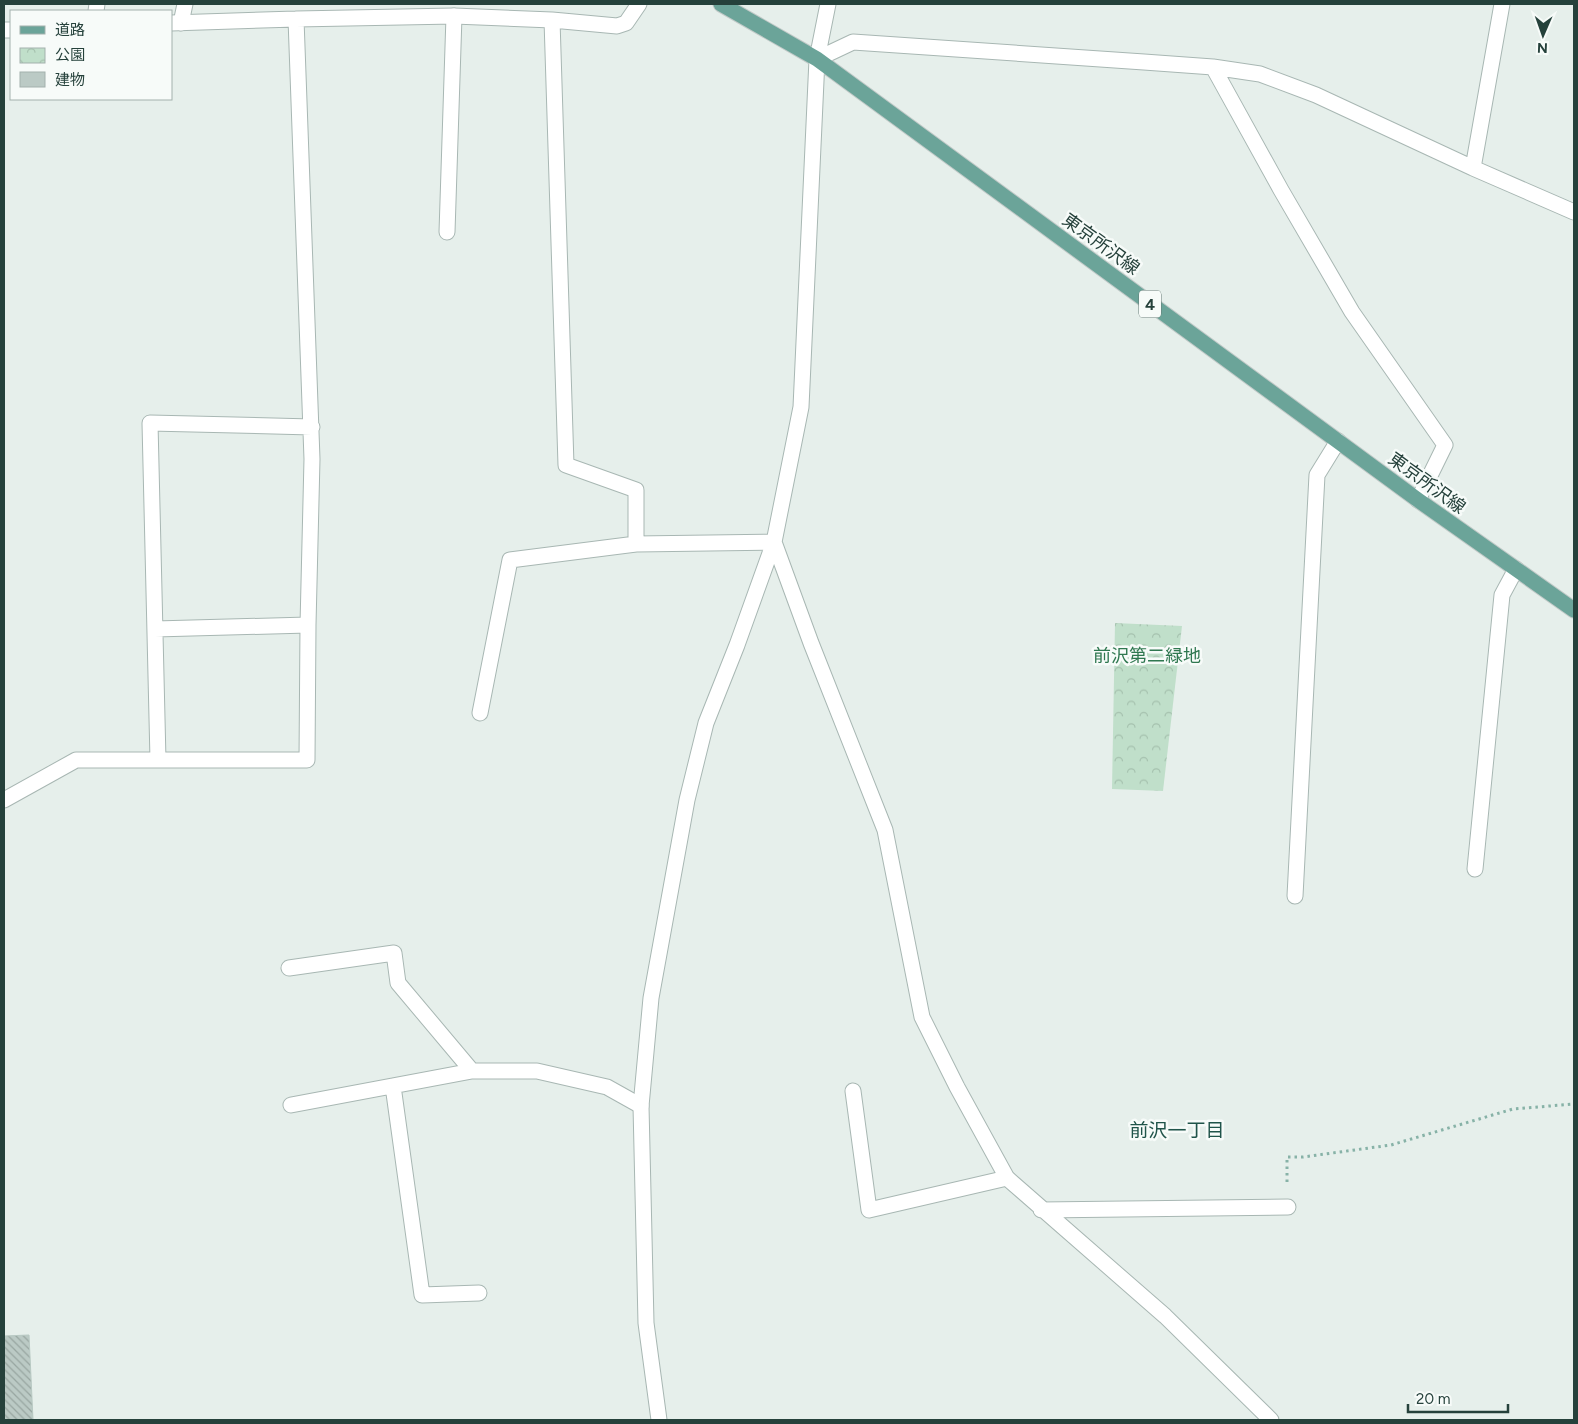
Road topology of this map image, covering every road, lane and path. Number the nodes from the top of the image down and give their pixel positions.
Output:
1 (185, 4) edge
2 (638, 4) edge
3 (722, 4) edge
4 (828, 4) edge
5 (1502, 4) edge
6 (454, 16) junction
7 (296, 19) junction
8 (552, 20) junction
9 (176, 23) edge
10 (817, 59) junction
11 (1213, 68) junction
12 (1473, 168) junction
13 (1574, 212) edge
14 (447, 232) dead end
15 (312, 427) junction
16 (1338, 441) junction
17 (1418, 500) junction
18 (774, 542) junction
19 (636, 544) junction
20 (1516, 569) junction
21 (1574, 610) edge
22 (308, 625) junction
23 (155, 629) junction
24 (480, 713) dead end
25 (158, 760) junction
26 (4, 800) edge
27 (1475, 869) dead end
28 (1295, 896) dead end
29 (288, 968) dead end
30 (472, 1071) junction
31 (393, 1086) junction
32 (853, 1092) dead end
33 (1574, 1104) edge
34 (291, 1105) dead end
35 (640, 1106) junction
36 (1007, 1178) junction
37 (1288, 1207) joint
38 (1041, 1210) junction
39 (479, 1293) dead end
40 (659, 1420) edge
41 (1271, 1420) edge

1 - 9 street
2 - 8 street
3 - 10 main road, 東京所沢線 / 4
4 - 10 street
5 - 12 street
6 - 7 street
6 - 8 street
6 - 14 street
7 - 9 street
7 - 15 street
8 - 19 street
10 - 11 street
10 - 16 main road, 東京所沢線 / 4
10 - 18 street
11 - 12 street
11 - 17 street
12 - 13 street
15 - 22 street
15 - 23 street
16 - 17 main road, 東京所沢線 / 4
16 - 28 street
17 - 20 main road, 東京所沢線 / 4
18 - 19 street
18 - 35 street
18 - 36 street
19 - 24 street
20 - 21 main road, 東京所沢線 / 4
20 - 27 street
22 - 23 street
22 - 25 street
23 - 25 street
25 - 26 street
29 - 30 street
30 - 31 street
30 - 35 street
31 - 34 street
31 - 39 street
32 - 36 street
33 - 37 path
35 - 40 street
36 - 38 street
37 - 38 street
38 - 41 street

